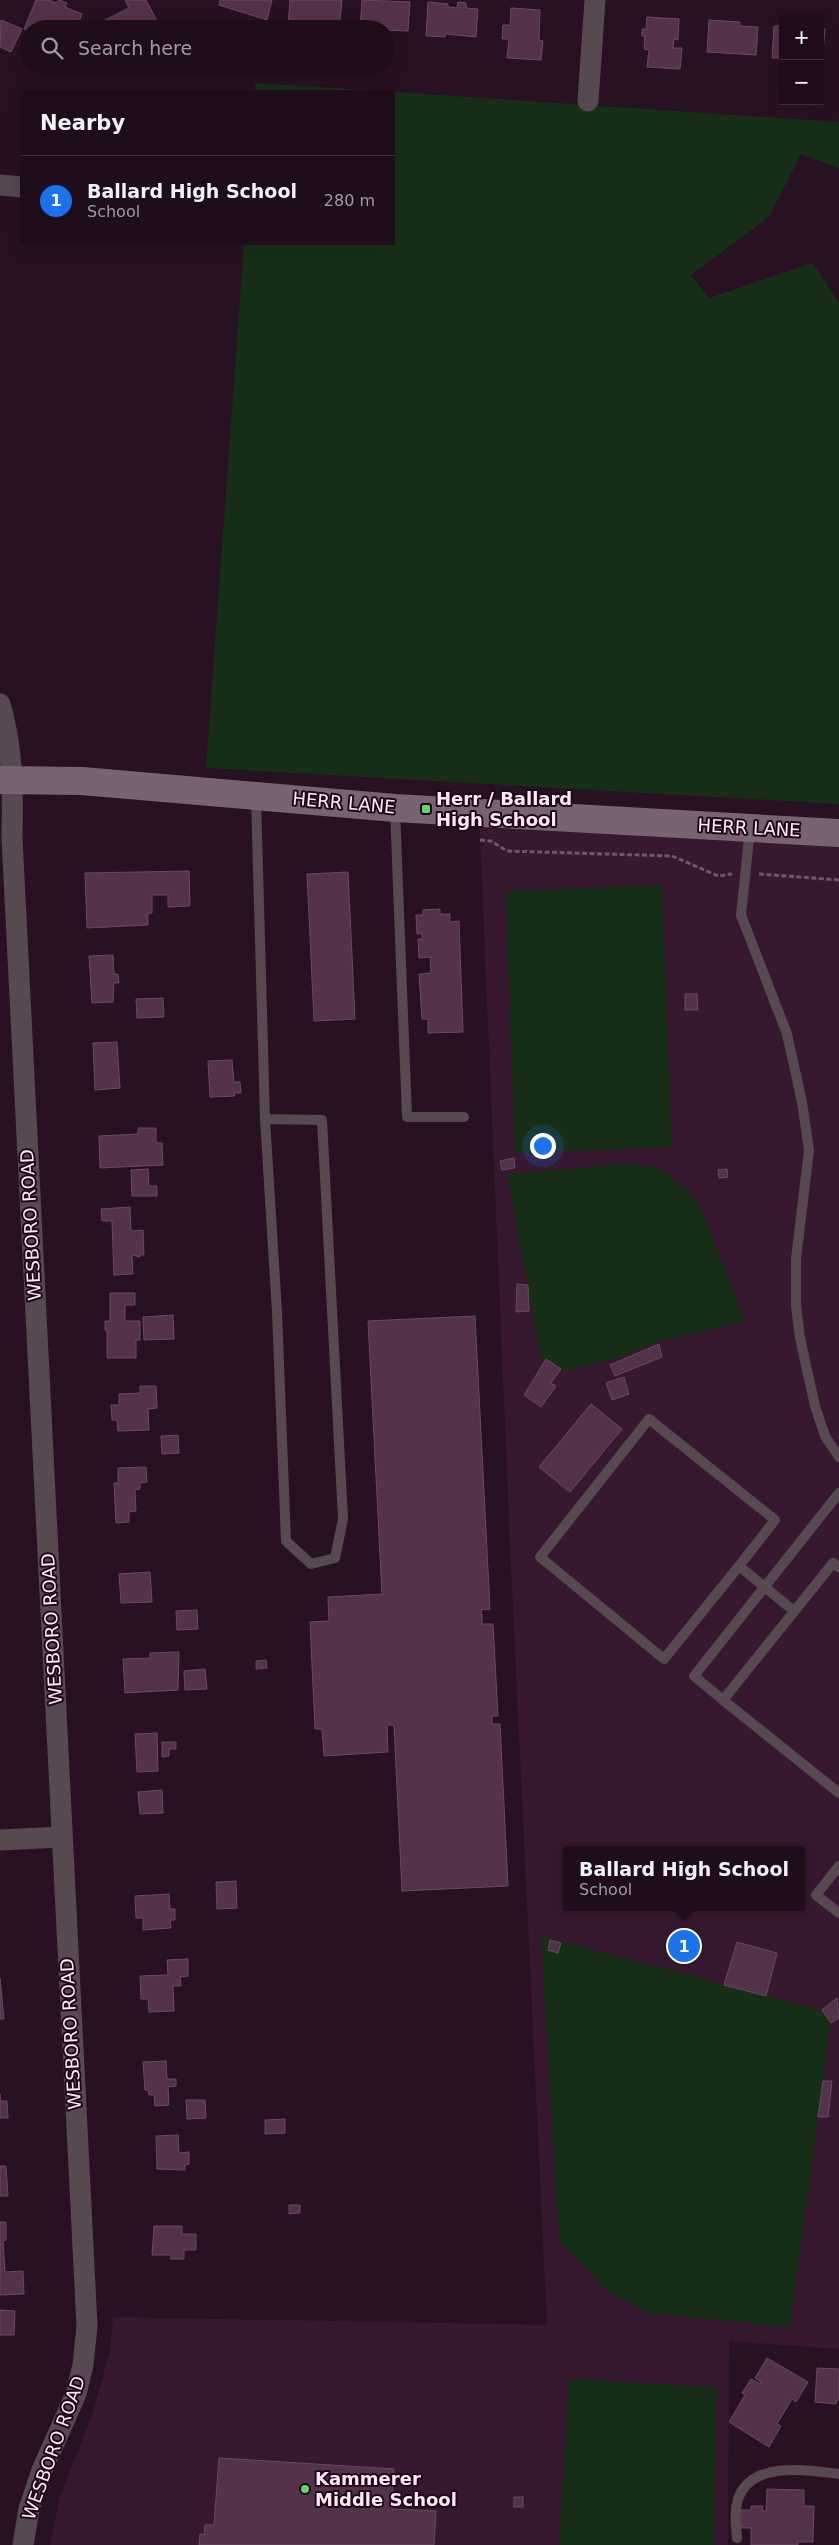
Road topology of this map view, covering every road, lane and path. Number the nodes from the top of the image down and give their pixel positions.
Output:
1 (595, 0) edge
2 (588, 101) dead end
3 (0, 186) edge
4 (20, 187) edge
5 (0, 704) edge
6 (6, 780) edge
7 (256, 796) junction
8 (394, 808) junction
9 (750, 828) junction
10 (839, 833) edge
11 (480, 840) dead end
12 (744, 873) junction
13 (839, 880) edge
14 (464, 1117) dead end
15 (265, 1119) junction
16 (839, 1457) edge
17 (839, 1493) edge
18 (739, 1566) junction
19 (839, 1567) edge
20 (765, 1587) junction
21 (794, 1611) junction
22 (723, 1700) junction
23 (839, 1794) edge
24 (61, 1838) junction
25 (0, 1840) edge
26 (839, 1866) edge
27 (839, 1913) edge
28 (839, 2474) edge
29 (736, 2538) dead end
30 (23, 2545) edge

1 - 2 street
3 - 4 street
5 - 6 street, WESBORO ROAD
6 - 7 main road, HERR LANE
6 - 24 street, WESBORO ROAD
7 - 8 main road, HERR LANE
7 - 15 lane
8 - 9 main road, HERR LANE
8 - 14 lane
9 - 10 main road, HERR LANE
9 - 12 lane
11 - 12 path
12 - 13 path
12 - 16 lane
15 - 15 lane
17 - 20 lane
18 - 18 lane
18 - 20 lane
19 - 21 lane
20 - 21 lane
20 - 22 lane
21 - 22 lane
22 - 23 lane
24 - 25 street
24 - 30 street, WESBORO ROAD
26 - 27 lane
28 - 29 lane

